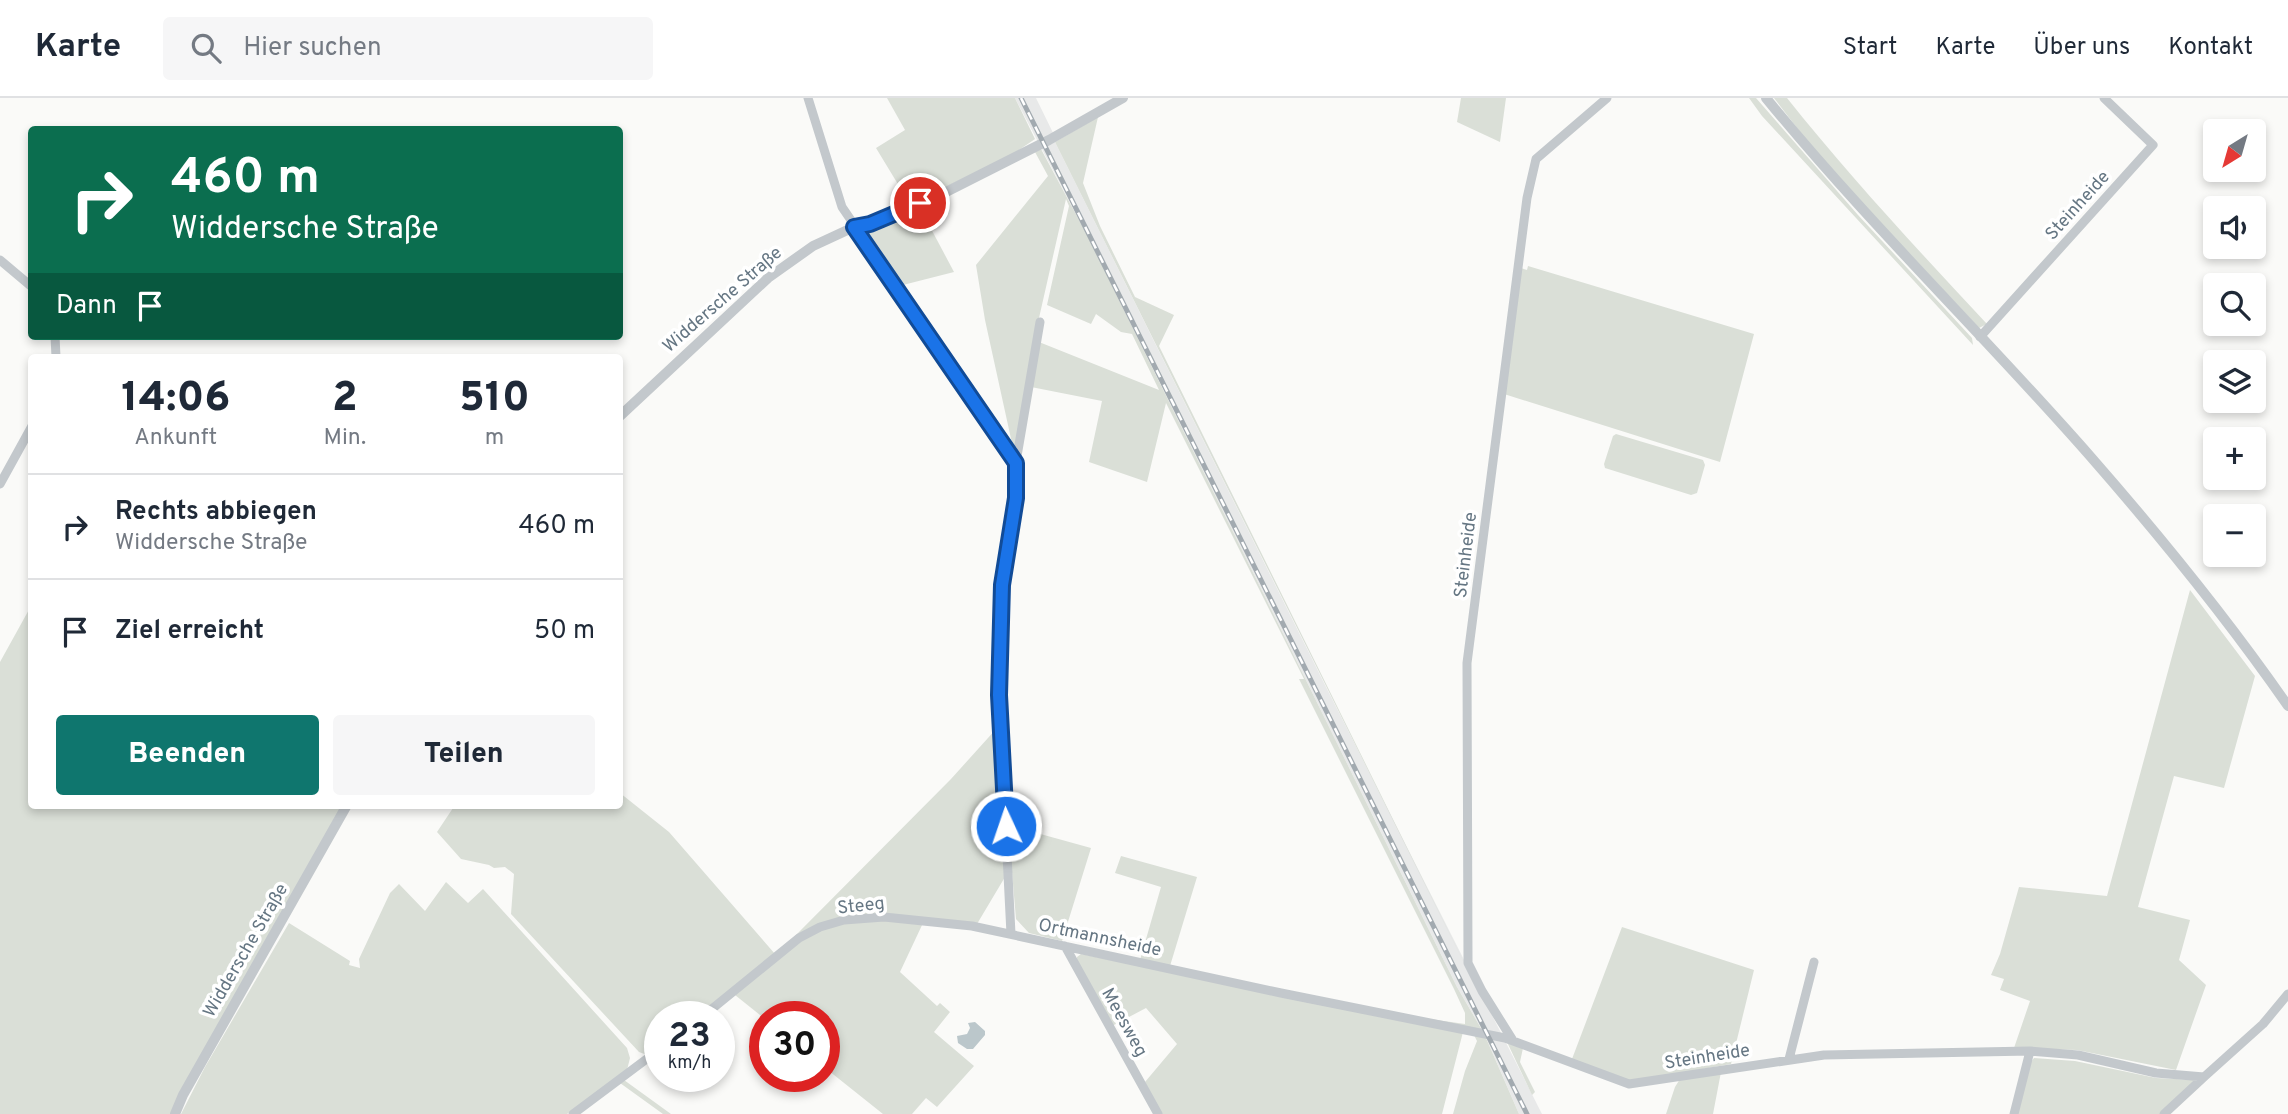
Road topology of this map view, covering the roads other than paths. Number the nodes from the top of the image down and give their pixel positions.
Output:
1 (808, 98) edge
2 (1123, 98) edge
3 (1607, 98) edge
4 (1766, 98) edge
5 (2104, 98) edge
6 (854, 227) junction
7 (0, 260) edge
8 (28, 284) edge
9 (1040, 322) dead end
10 (1980, 337) junction
11 (623, 413) edge
12 (28, 433) edge
13 (1016, 463) junction
14 (0, 484) edge
15 (2288, 706) edge
16 (346, 809) edge
17 (1011, 934) junction
18 (1065, 946) junction
19 (1814, 962) dead end
20 (2288, 994) edge
21 (722, 1001) edge
22 (1482, 1034) joint
23 (1512, 1039) junction
24 (2030, 1051) junction
25 (1789, 1059) junction
26 (644, 1061) edge
27 (2204, 1077) junction
28 (174, 1114) edge
29 (573, 1114) edge
30 (1158, 1114) edge
31 (2014, 1114) edge
32 (2164, 1114) edge

1 - 6 street
2 - 6 street, Widdersche Straße
3 - 23 street, Steinheide
4 - 10 street
5 - 10 street, Steinheide
6 - 11 street, Widdersche Straße
6 - 13 street
7 - 8 street
9 - 13 street, Ortmannsheide
10 - 15 street
12 - 14 street
13 - 17 street, Ortmannsheide
16 - 28 street, Widdersche Straße
17 - 18 street, Ortmannsheide
17 - 21 street, Steeg
18 - 22 street, Ortmannsheide
18 - 30 street, Meesweg
19 - 25 street
20 - 27 street
22 - 23 street, Steinheide
23 - 25 street, Steinheide
24 - 25 street, Steinheide
24 - 27 street, Steinheide
24 - 31 street
26 - 29 street
27 - 32 street

